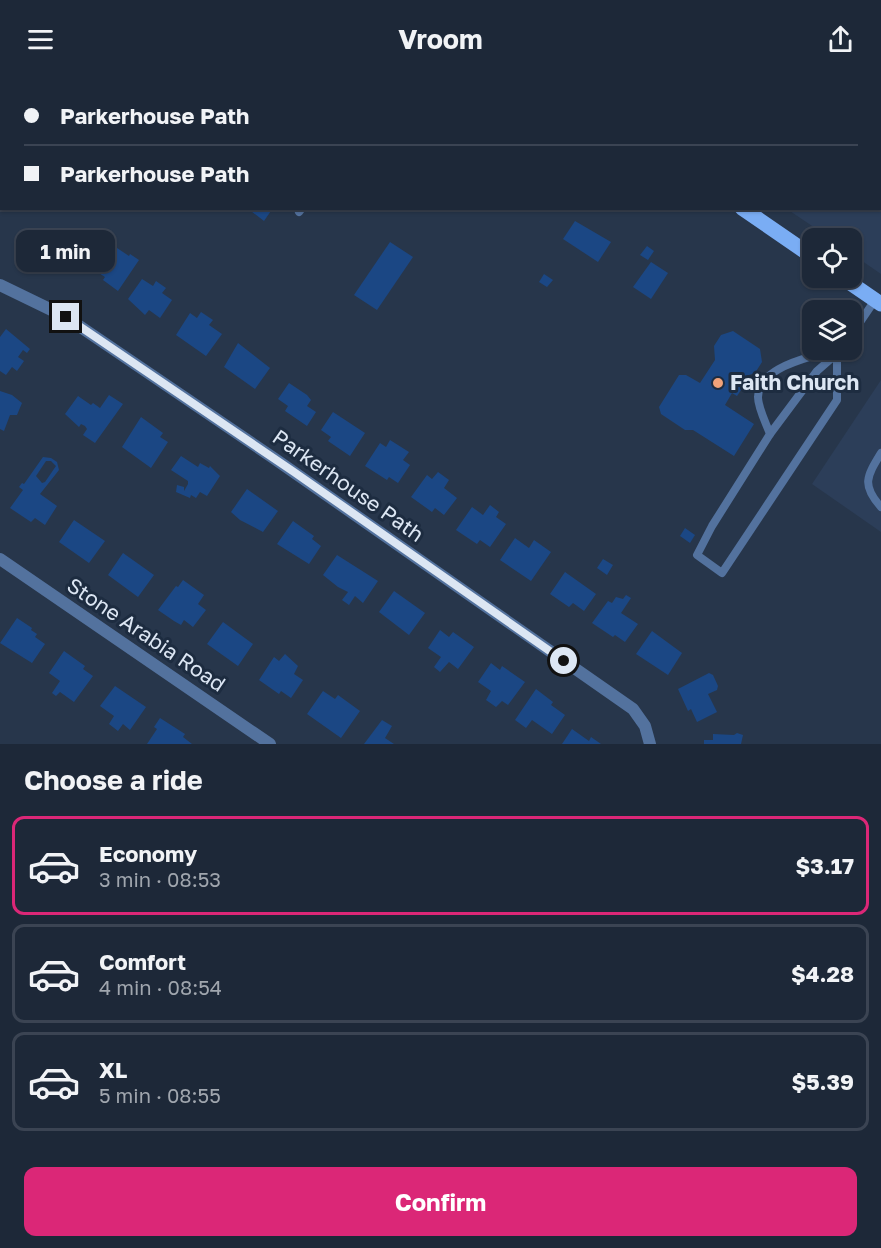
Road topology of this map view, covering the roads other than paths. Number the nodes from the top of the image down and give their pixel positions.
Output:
1 (745, 210) edge
2 (802, 249) edge
3 (0, 285) edge
4 (858, 288) edge
5 (878, 302) edge
6 (862, 322) edge
7 (802, 360) edge
8 (830, 360) edge
9 (839, 360) edge
10 (770, 434) junction
11 (881, 453) edge
12 (881, 507) edge
13 (0, 559) edge
14 (270, 744) edge
15 (650, 744) edge

1 - 2 main road
3 - 15 street, Parkerhouse Path
4 - 5 main road
5 - 6 lane
7 - 10 lane
8 - 10 lane
9 - 10 lane
11 - 12 lane
13 - 14 street, Stone Arabia Road

